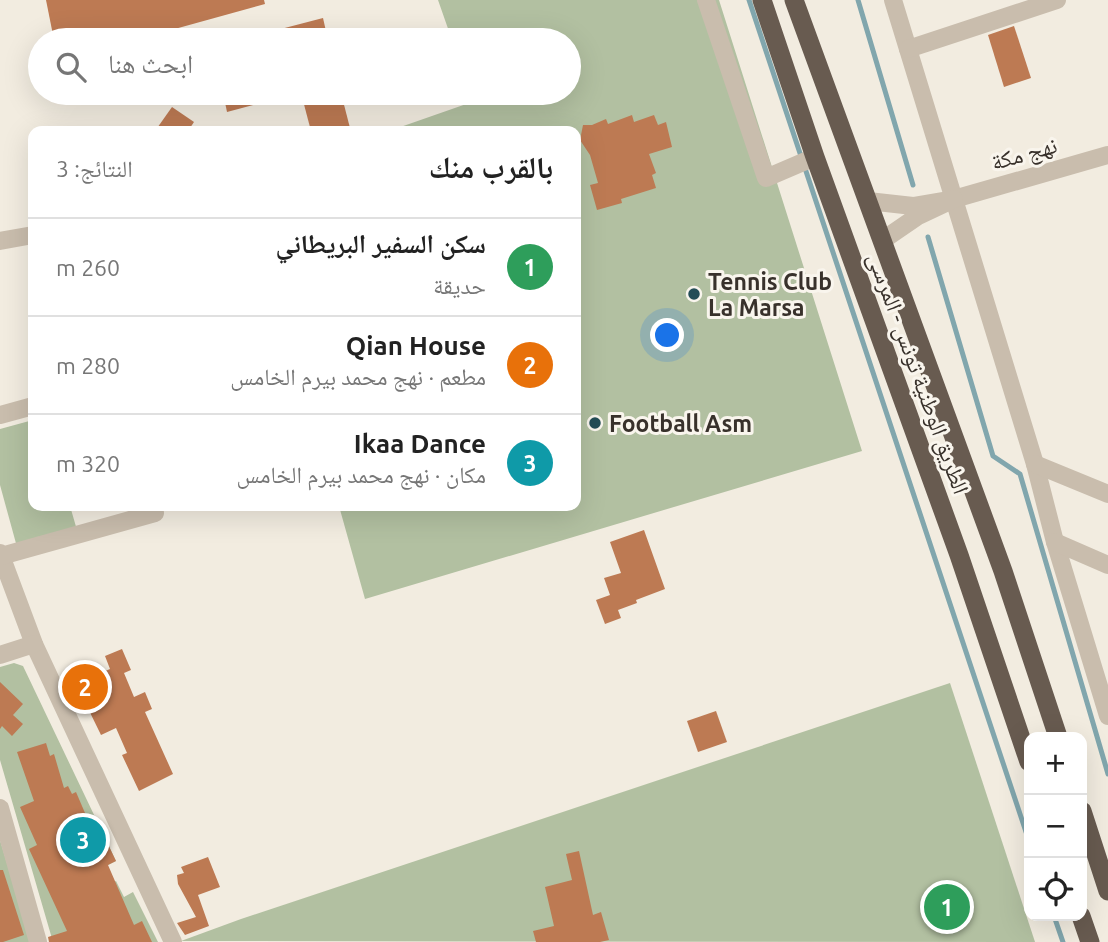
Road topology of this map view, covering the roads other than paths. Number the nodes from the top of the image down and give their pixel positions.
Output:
1 (706, 0) edge
2 (762, 0) edge
3 (794, 0) edge
4 (893, 0) edge
5 (1057, 0) edge
6 (908, 49) junction
7 (1108, 155) edge
8 (815, 157) junction
9 (954, 199) junction
10 (868, 201) junction
11 (28, 236) edge
12 (883, 240) junction
13 (0, 241) edge
14 (28, 407) edge
15 (0, 415) edge
16 (1035, 464) junction
17 (1108, 494) edge
18 (155, 513) dead end
19 (1055, 542) junction
20 (1, 555) edge
21 (1108, 565) edge
22 (34, 644) junction
23 (0, 655) edge
24 (1108, 716) edge
25 (1056, 732) edge
26 (1024, 747) edge
27 (0, 808) edge
28 (1087, 826) edge
29 (1108, 891) edge
30 (1083, 921) edge
31 (38, 942) edge
32 (173, 942) edge
33 (1090, 942) edge

1 - 8 street
2 - 8 highway, الطريق الوطنية تونس - المرسى
3 - 10 highway, الطريق الوطنية تونس - المرسى
4 - 6 street
5 - 6 street
6 - 9 street
7 - 9 street, نهج مكة
8 - 26 highway, الطريق الوطنية تونس - المرسى
9 - 10 street
9 - 12 street
9 - 16 street
10 - 12 highway, الطريق الوطنية تونس - المرسى
11 - 13 street
12 - 25 highway, الطريق الوطنية تونس - المرسى
14 - 15 street
16 - 17 street
16 - 19 street
18 - 20 street
19 - 21 street
19 - 24 street
20 - 22 street
22 - 23 street
22 - 32 street
27 - 31 street
28 - 29 highway
30 - 33 highway

